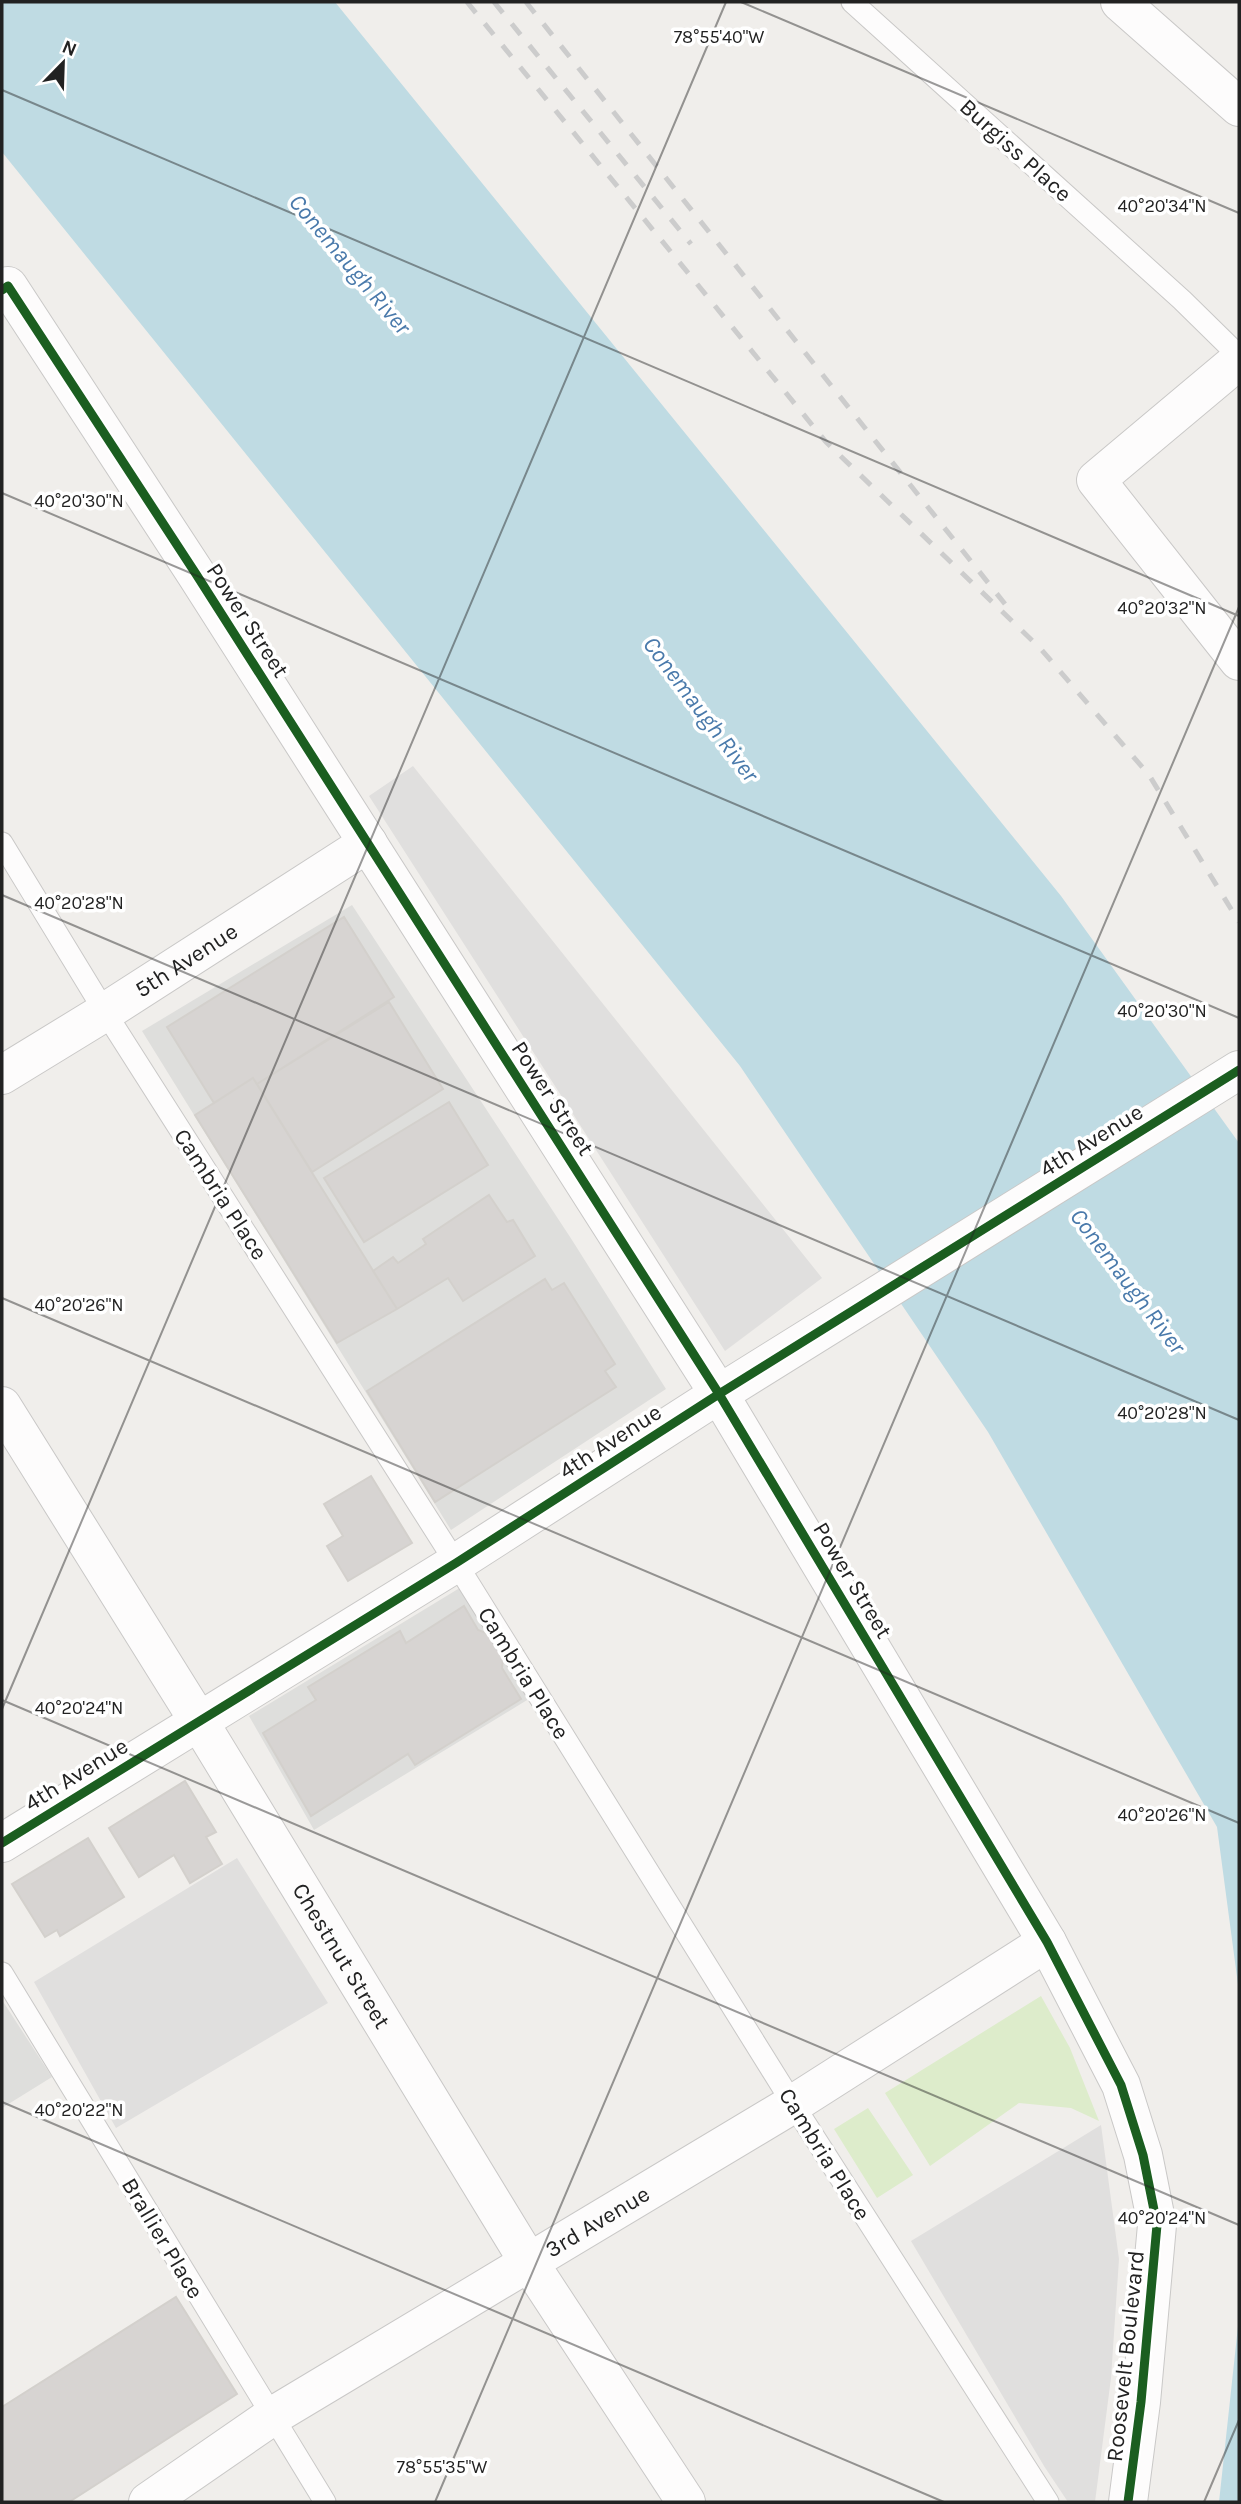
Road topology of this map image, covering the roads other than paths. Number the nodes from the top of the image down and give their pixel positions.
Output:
1 (852, 2) edge
2 (1120, 2) edge
3 (1239, 107) edge
4 (5, 288) edge
5 (1239, 358) edge
6 (1239, 661) edge
7 (2, 843) edge
8 (368, 843) junction
9 (105, 1012) junction
10 (1239, 1070) edge
11 (2, 1075) edge
12 (719, 1394) junction
13 (2, 1406) edge
14 (456, 1563) junction
15 (198, 1720) junction
16 (2, 1843) edge
17 (1047, 1942) junction
18 (2, 1973) edge
19 (793, 2104) junction
20 (528, 2261) junction
21 (271, 2417) junction
22 (148, 2502) edge
23 (325, 2502) edge
24 (686, 2502) edge
25 (1048, 2502) edge
26 (1128, 2502) edge

1 - 5 lane, Burgiss Place
2 - 3 street
4 - 8 street, Power Street
5 - 6 street
7 - 9 lane, Cambria Place
8 - 9 street, 5th Avenue
8 - 12 street, Power Street
9 - 11 street, 5th Avenue
9 - 14 lane, Cambria Place
10 - 12 street, 4th Avenue
12 - 14 street, 4th Avenue
12 - 17 street, Power Street
13 - 15 street, Chestnut Street
14 - 15 street, 4th Avenue
14 - 19 lane, Cambria Place
15 - 16 street, 4th Avenue
15 - 20 street, Chestnut Street
17 - 19 street, 3rd Avenue
17 - 26 street, Roosevelt Boulevard
18 - 21 lane, Brallier Place
19 - 20 street, 3rd Avenue
19 - 25 lane, Cambria Place
20 - 21 street, 3rd Avenue
20 - 24 street, Chestnut Street
21 - 22 street, 3rd Avenue
21 - 23 lane, Brallier Place

